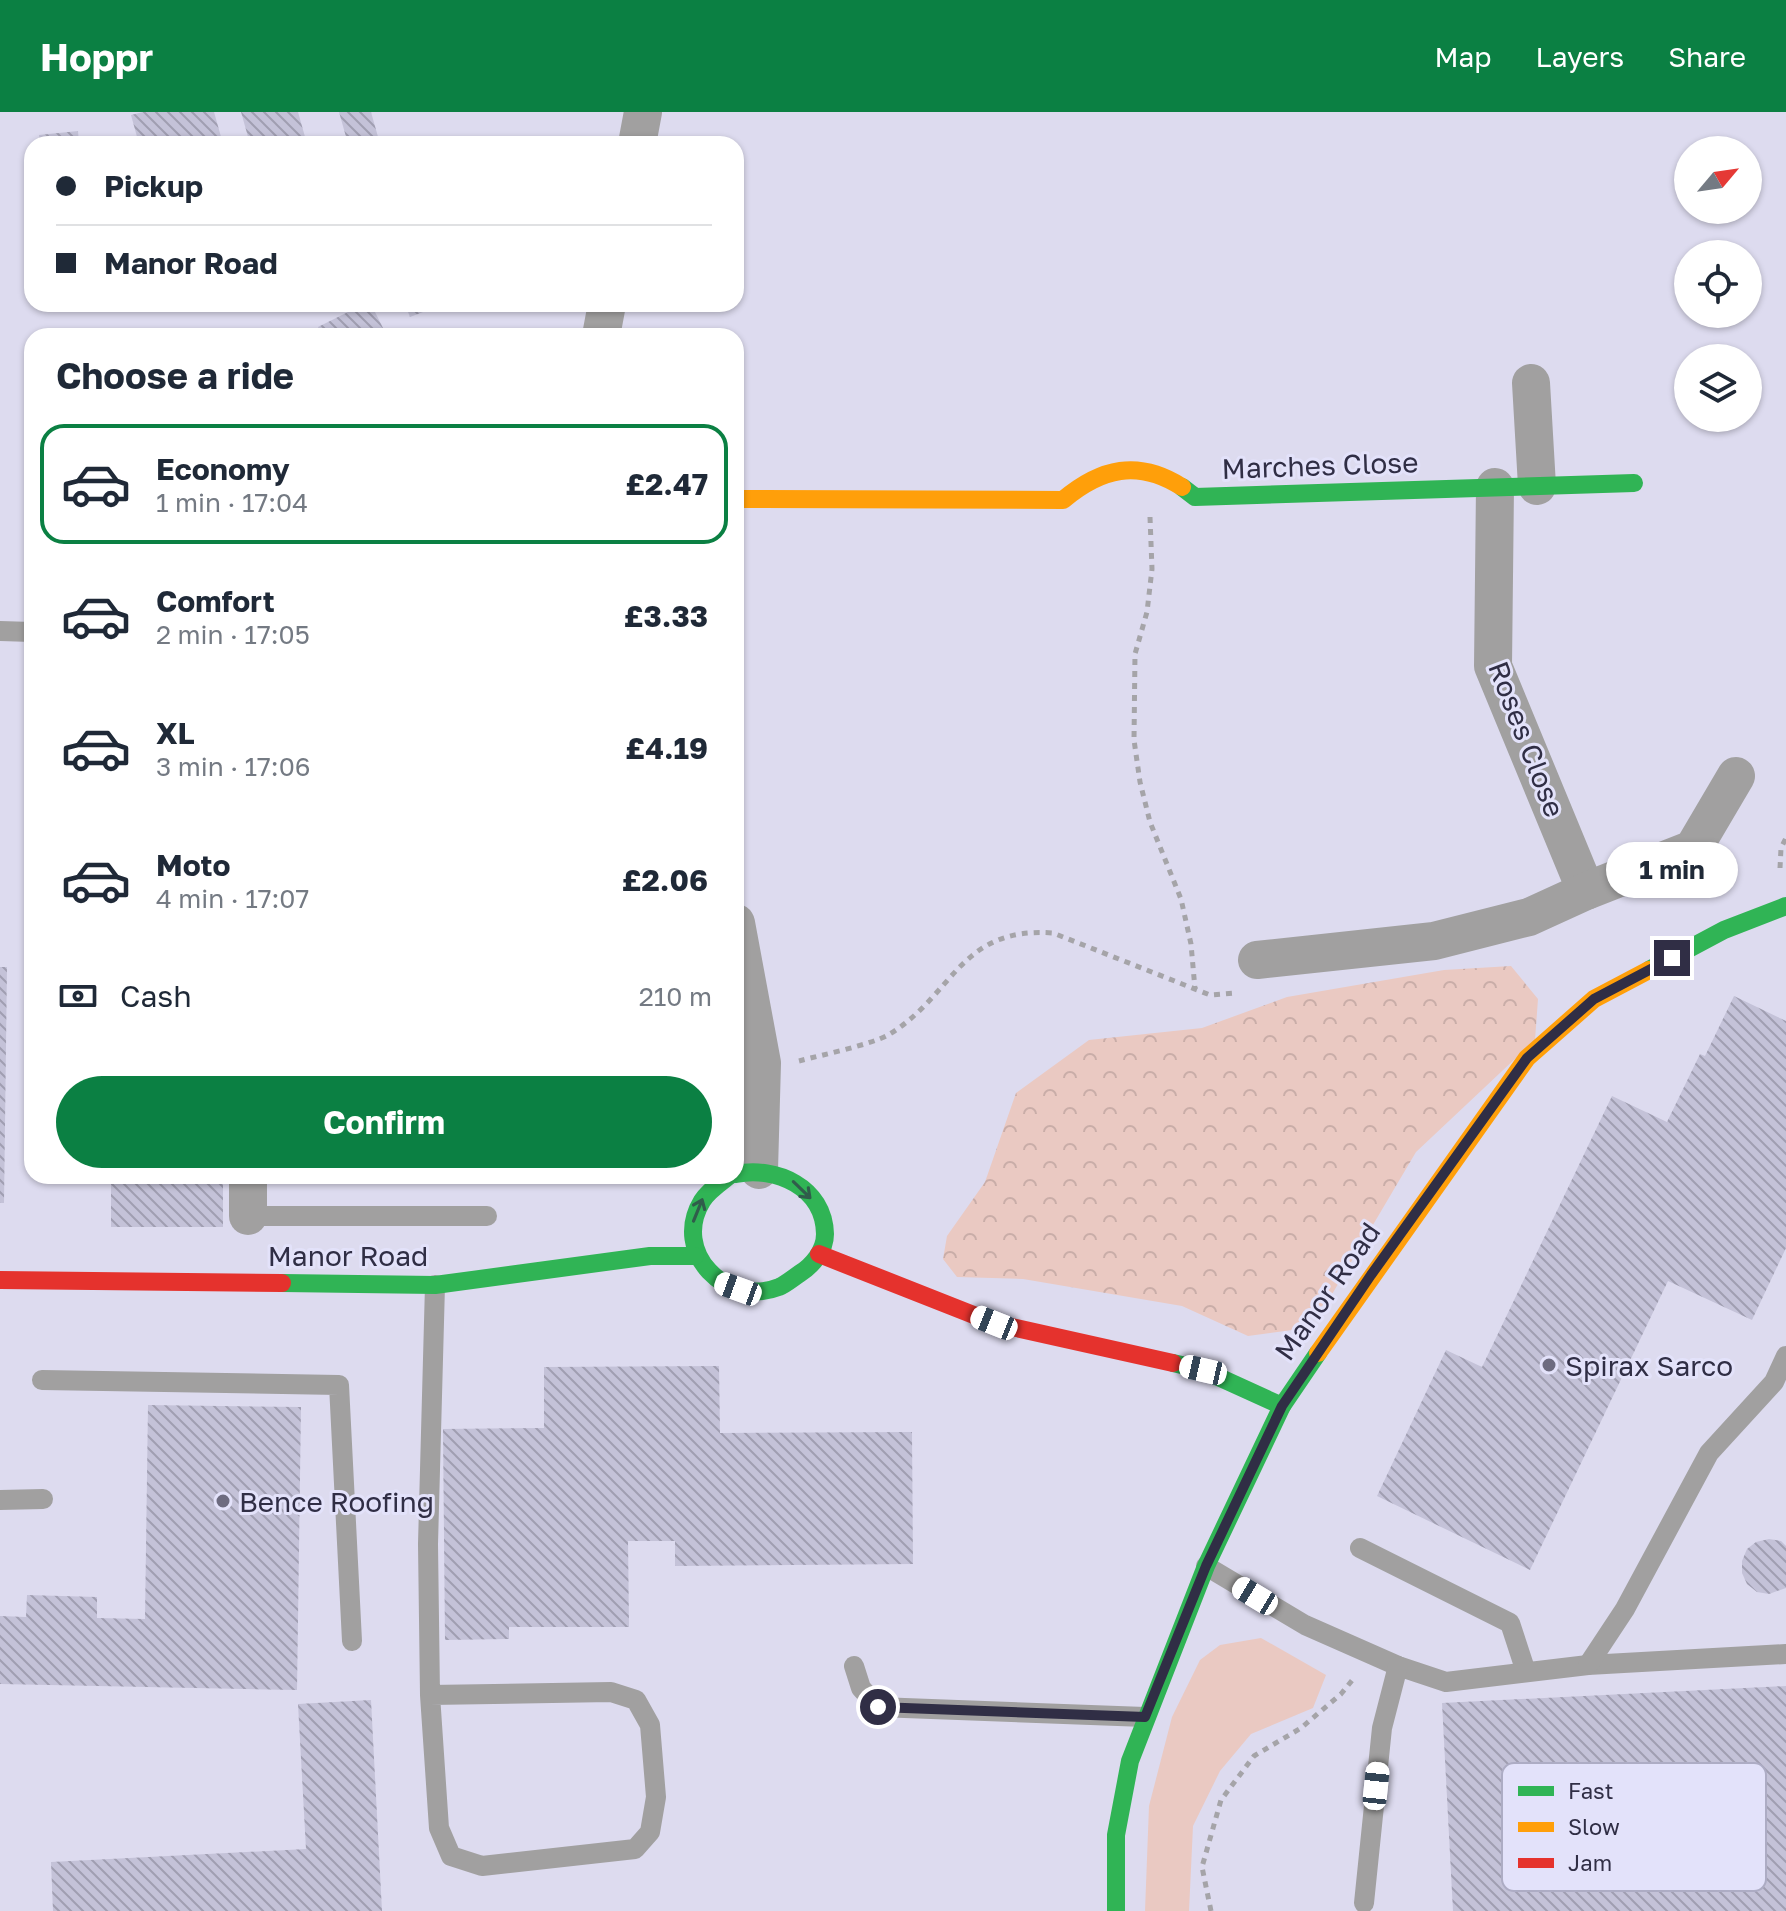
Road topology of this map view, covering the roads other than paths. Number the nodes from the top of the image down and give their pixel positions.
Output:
1 (643, 112) edge
2 (638, 136) edge
3 (1531, 383) dead end
4 (1634, 483) dead end
5 (1537, 486) junction
6 (1495, 487) junction
7 (744, 499) edge
8 (0, 631) edge
9 (24, 632) edge
10 (1736, 776) dead end
11 (1586, 891) junction
12 (1786, 906) edge
13 (1257, 960) dead end
14 (744, 966) edge
15 (744, 1157) edge
16 (744, 1173) edge
17 (248, 1184) edge
18 (715, 1184) edge
19 (248, 1216) joint
20 (487, 1216) dead end
21 (819, 1254) junction
22 (695, 1256) junction
23 (0, 1280) edge
24 (435, 1285) junction
25 (1786, 1356) edge
26 (42, 1380) dead end
27 (1282, 1406) junction
28 (43, 1499) dead end
29 (0, 1500) edge
30 (1360, 1548) dead end
31 (1206, 1566) junction
32 (352, 1641) dead end
33 (1786, 1654) edge
34 (1588, 1665) junction
35 (854, 1666) dead end
36 (1398, 1666) junction
37 (1526, 1672) junction
38 (430, 1695) junction
39 (1145, 1717) junction
40 (1364, 1903) dead end
41 (1116, 1911) edge

1 - 2 street
3 - 5 street
4 - 5 street, Marches Close
5 - 6 street, Marches Close
6 - 7 street, Marches Close
6 - 11 street, Roses Close
8 - 9 lane
10 - 11 street
11 - 13 street
12 - 27 street, Manor Road
14 - 15 street
16 -> 21 street
17 - 19 street
22 -> 18 street
19 - 20 lane
21 - 22 street
21 - 27 street, Manor Road
22 - 24 street, Manor Road
23 - 24 street, Manor Road
24 - 38 lane
25 - 34 lane
26 - 32 lane
27 - 31 street
28 - 29 lane
30 - 37 lane
31 - 36 lane
31 - 39 street
33 - 34 lane
34 - 37 lane
35 - 39 lane
36 - 37 lane
36 - 40 lane
38 - 38 lane
39 - 41 street

